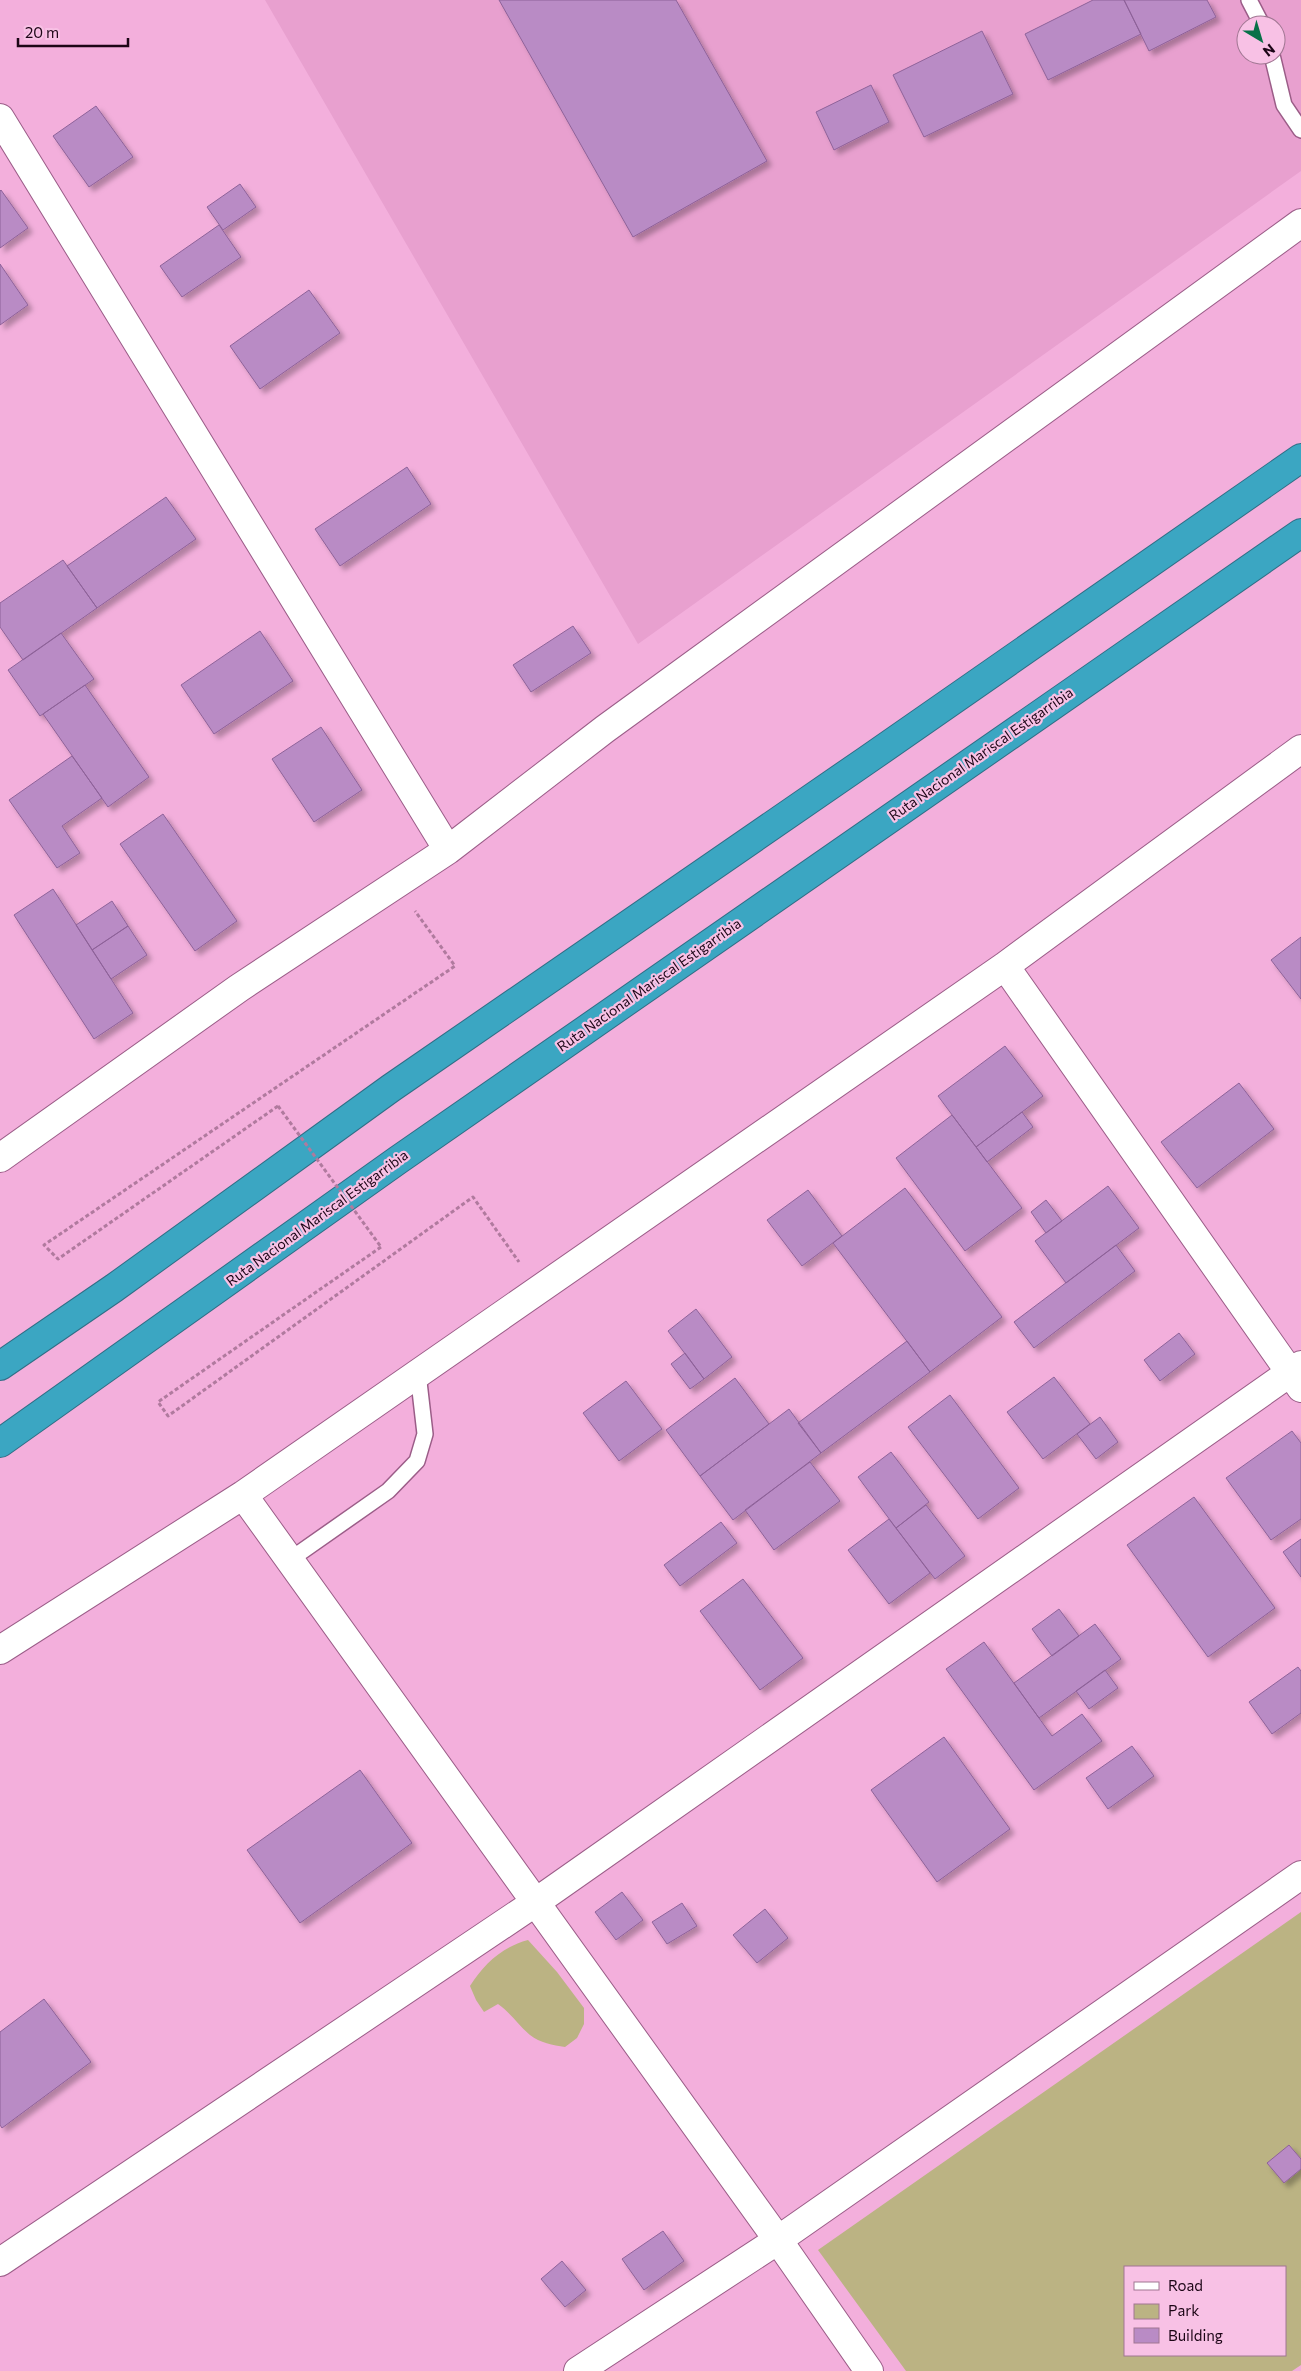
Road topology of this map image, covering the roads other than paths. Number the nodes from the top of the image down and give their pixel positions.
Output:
1 (1249, 0) edge
2 (1257, 15) edge
3 (1274, 65) edge
4 (0, 118) edge
5 (1301, 130) edge
6 (1301, 223) edge
7 (1301, 458) edge
8 (1301, 533) edge
9 (1301, 749) edge
10 (448, 850) junction
11 (1005, 966) junction
12 (0, 1158) edge
13 (0, 1366) edge
14 (418, 1373) junction
15 (1298, 1375) edge
16 (0, 1443) edge
17 (243, 1496) junction
18 (291, 1559) junction
19 (0, 1650) edge
20 (1301, 1875) edge
21 (536, 1902) junction
22 (778, 2240) junction
23 (0, 2262) edge
24 (578, 2371) edge
25 (869, 2371) edge

1 - 2 lane
3 - 5 lane
4 - 10 street
6 - 10 street
7 - 13 highway
8 - 16 highway, Ruta Nacional Mariscal Estigarribia
9 - 11 street
10 - 12 street
11 - 14 street
11 - 15 street
14 - 17 street
14 - 18 lane
15 - 21 street
17 - 18 street
17 - 19 street
18 - 21 street
20 - 22 street
21 - 22 street
21 - 23 street
22 - 24 street
22 - 25 street

